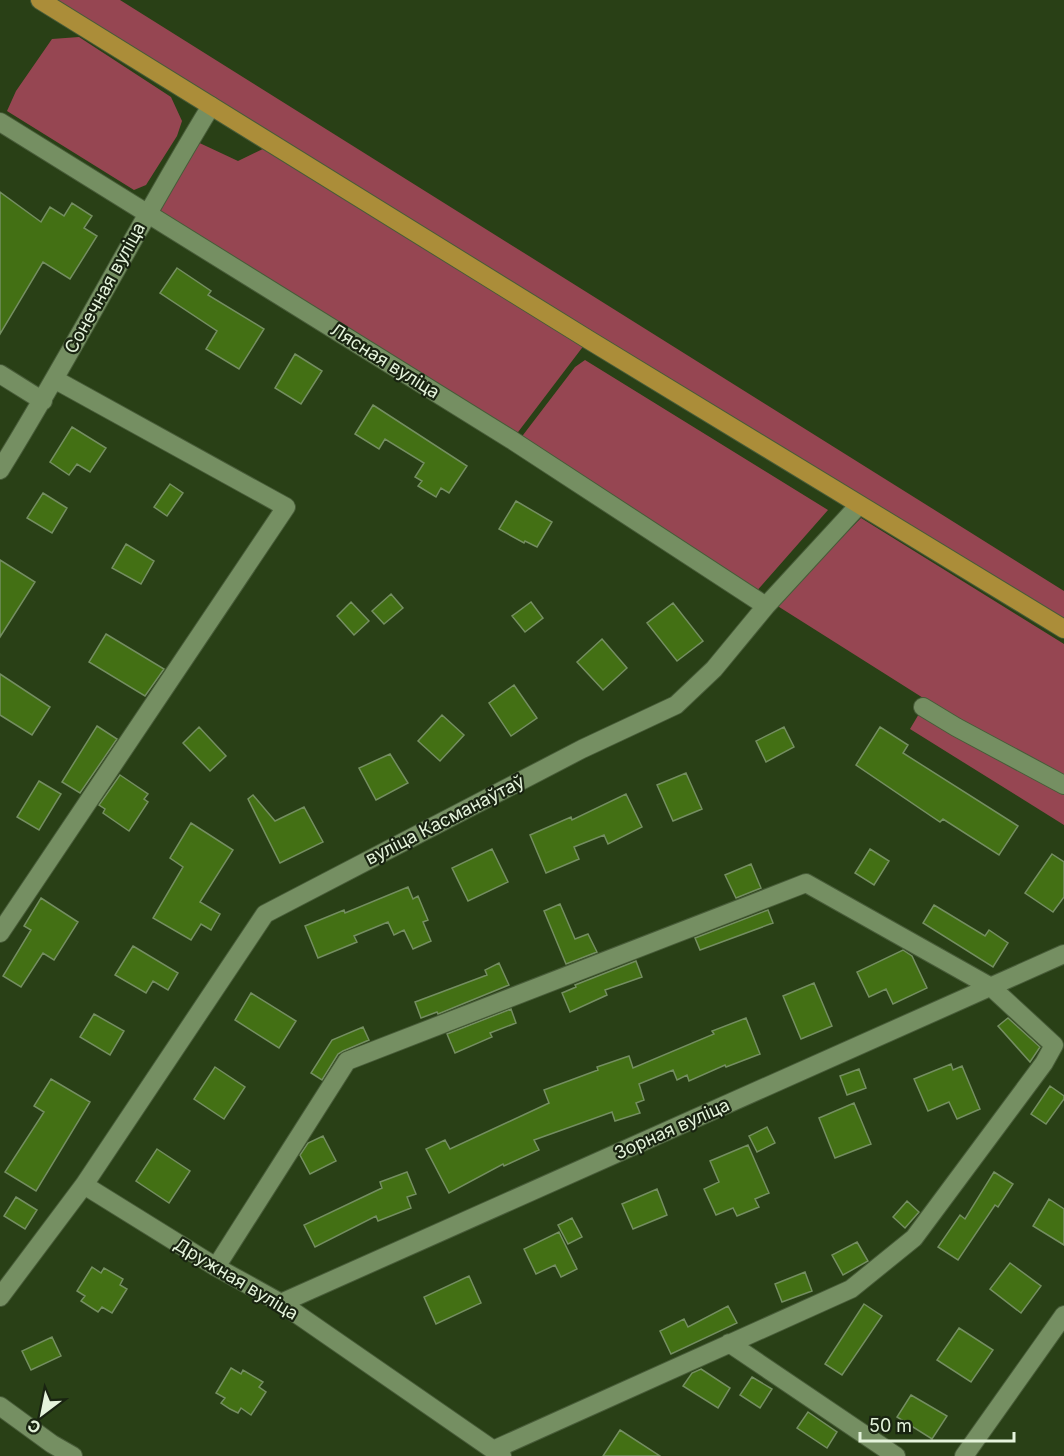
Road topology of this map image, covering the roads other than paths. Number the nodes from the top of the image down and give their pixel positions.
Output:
1 (40, 0) edge
2 (211, 106) junction
3 (0, 122) edge
4 (147, 213) junction
5 (0, 374) edge
6 (54, 379) junction
7 (43, 401) junction
8 (0, 470) edge
9 (859, 505) junction
10 (766, 606) junction
11 (1064, 629) edge
12 (924, 707) dead end
13 (1064, 785) edge
14 (0, 933) edge
15 (1064, 954) edge
16 (991, 987) junction
17 (84, 1185) junction
18 (216, 1267) junction
19 (0, 1297) edge
20 (281, 1303) junction
21 (1064, 1315) edge
22 (729, 1343) junction
23 (0, 1406) edge
24 (498, 1453) edge
25 (73, 1456) edge
26 (896, 1456) edge
27 (964, 1456) edge

1 - 2 main road
2 - 4 street, Сонечная вуліца
2 - 9 main road
3 - 4 street, Лясная вуліца
4 - 6 street, Сонечная вуліца
4 - 10 street, Лясная вуліца
5 - 7 street
6 - 7 street, Сонечная вуліца
6 - 14 street
7 - 8 street, Сонечная вуліца
9 - 10 street, вуліца Касманаўтаў
9 - 11 main road
10 - 17 street, вуліца Касманаўтаў
12 - 13 street
15 - 16 street, Зорная вуліца
16 - 18 street
16 - 20 street, Зорная вуліца
16 - 22 street
17 - 18 street, Дружная вуліца
17 - 19 street
18 - 20 street, Дружная вуліца
20 - 24 street, Дружная вуліца
21 - 27 street
22 - 24 street
22 - 26 street
23 - 25 street

